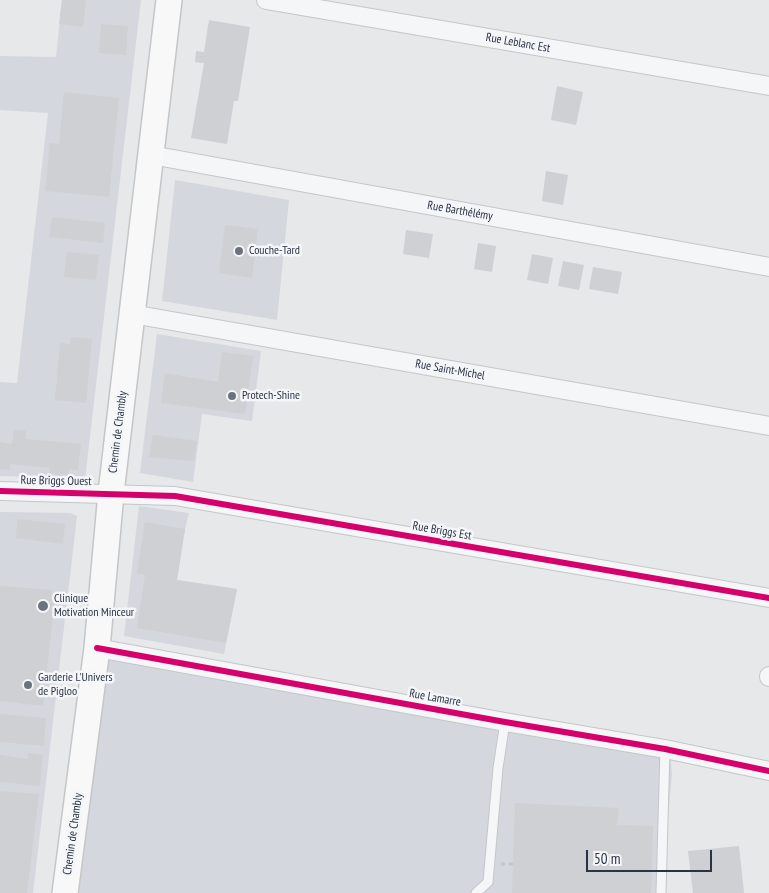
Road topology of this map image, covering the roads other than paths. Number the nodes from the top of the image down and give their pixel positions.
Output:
1 (169, 0) edge
2 (266, 0) edge
3 (769, 86) edge
4 (151, 154) junction
5 (769, 267) edge
6 (132, 314) junction
7 (769, 426) edge
8 (0, 491) edge
9 (111, 493) junction
10 (769, 598) edge
11 (97, 648) junction
12 (505, 722) junction
13 (665, 750) junction
14 (769, 771) edge
15 (65, 893) edge
16 (476, 893) edge
17 (661, 893) edge

1 - 4 main road, Chemin de Chambly
2 - 3 street, Rue Leblanc Est
4 - 5 street, Rue Barthélémy
4 - 6 main road, Chemin de Chambly
6 - 7 street, Rue Saint-Michel
6 - 9 main road, Chemin de Chambly
8 - 9 street, Rue Briggs Ouest
9 - 10 street, Rue Briggs Est
9 - 11 main road, Chemin de Chambly
11 - 12 street, Rue Lamarre
11 - 15 main road, Chemin de Chambly
12 - 13 street, Rue Lamarre
12 - 16 lane
13 - 14 street, Rue Lamarre
13 - 17 lane

